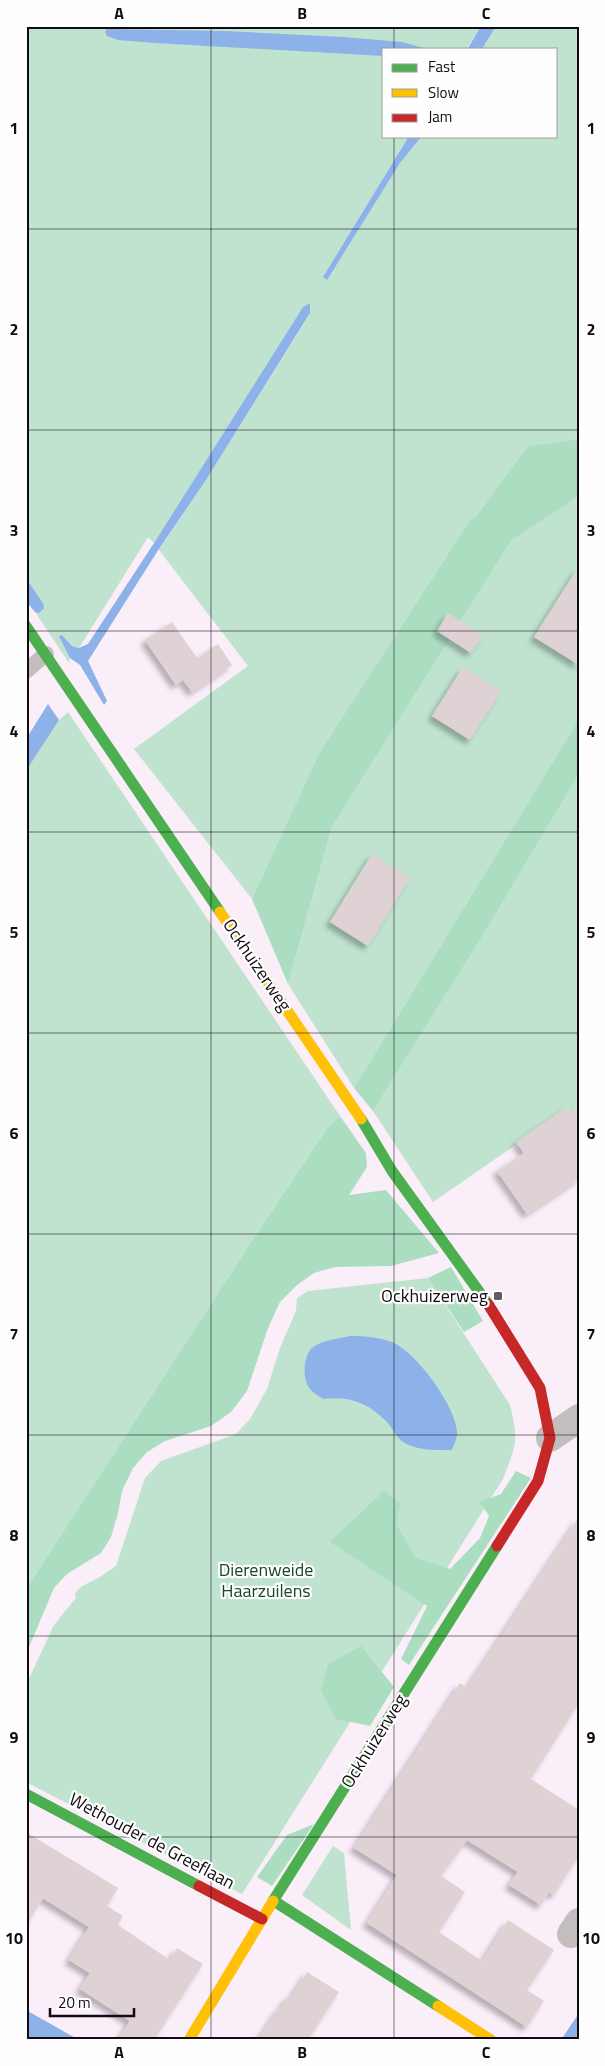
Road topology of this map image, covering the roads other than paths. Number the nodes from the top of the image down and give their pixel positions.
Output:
1 (26, 626) edge
2 (46, 654) junction
3 (26, 671) edge
4 (579, 1418) edge
5 (550, 1438) junction
6 (579, 1441) edge
7 (26, 1794) edge
8 (274, 1901) junction
9 (262, 1919) junction
10 (189, 2040) edge
11 (491, 2040) edge

1 - 2 street, Ockhuizerweg
2 - 3 lane
2 - 5 street, Ockhuizerweg
4 - 5 street
5 - 6 street
5 - 8 street, Ockhuizerweg
7 - 9 street, Wethouder de Greeflaan
8 - 9 street, Ockhuizerweg
8 - 11 street
9 - 10 street, Ockhuizerweg

